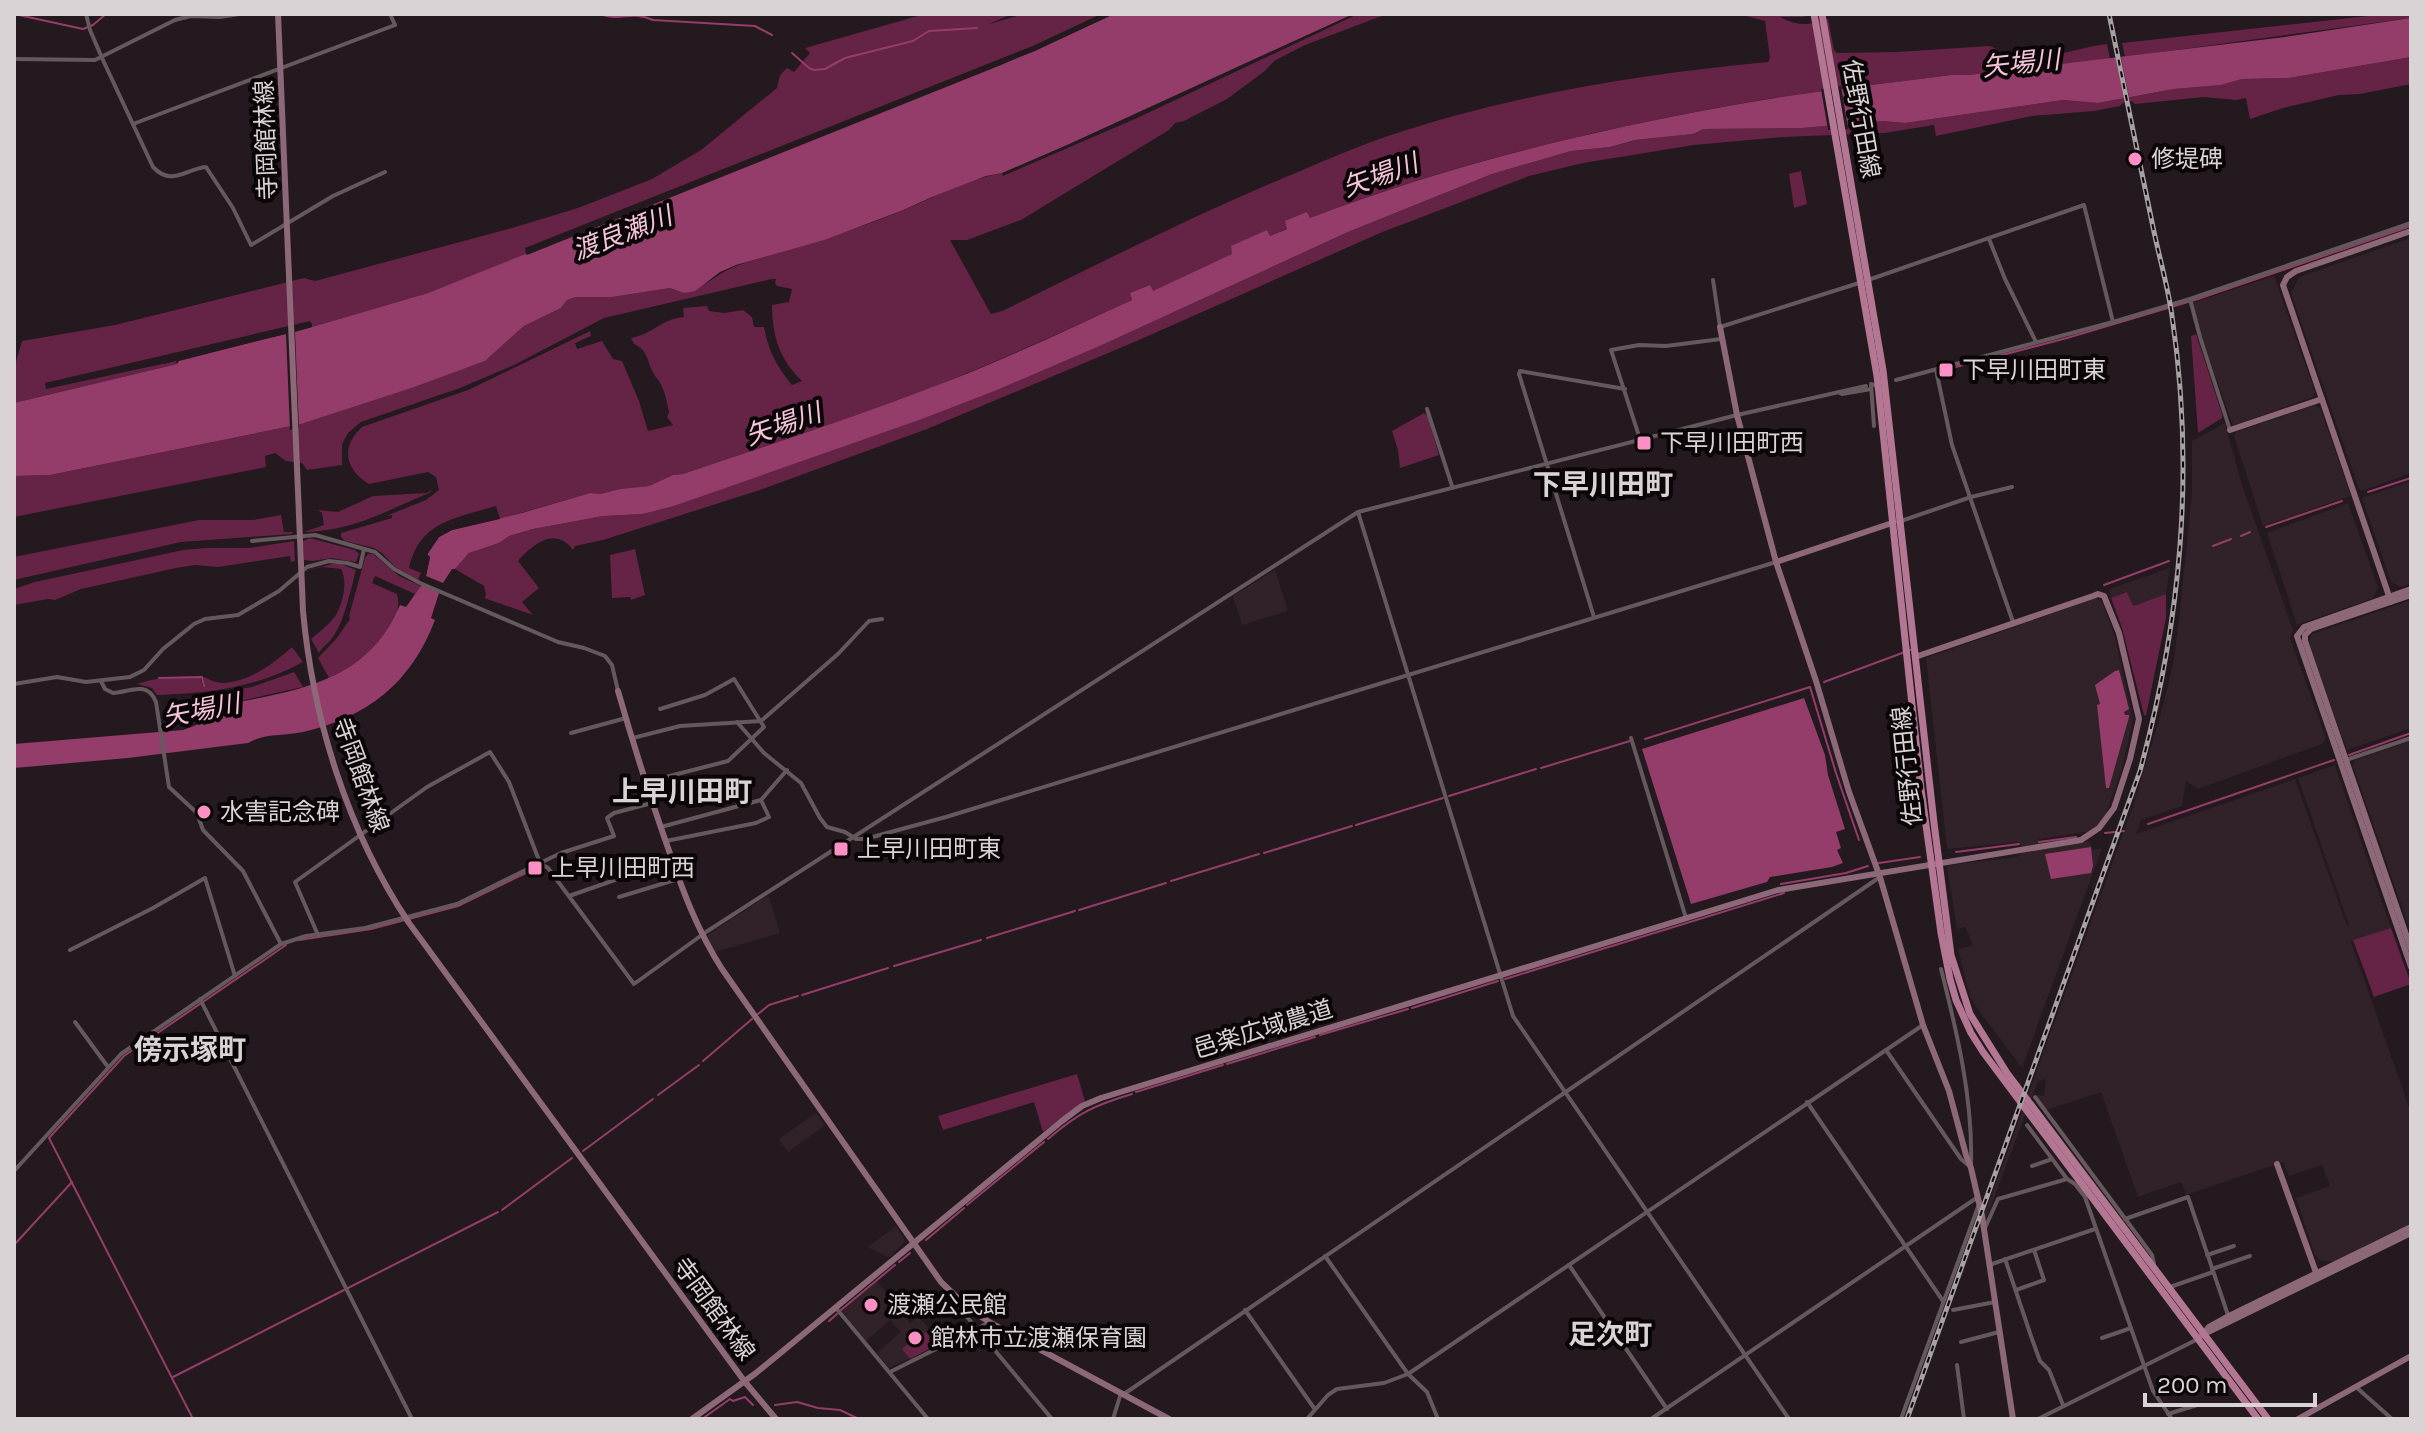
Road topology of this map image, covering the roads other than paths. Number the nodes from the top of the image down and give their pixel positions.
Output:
1 (86, 14) edge
2 (239, 14) edge
3 (278, 14) edge
4 (390, 14) edge
5 (1814, 14) edge
6 (1822, 14) edge
7 (102, 58) junction
8 (14, 59) edge
9 (281, 68) junction
10 (133, 124) junction
11 (385, 172) dead end
12 (1853, 214) junction
13 (2411, 223) edge
14 (2411, 231) edge
15 (1989, 239) junction
16 (2276, 271) junction
17 (1713, 280) dead end
18 (2284, 281) junction
19 (1866, 284) junction
20 (2190, 299) junction
21 (2113, 322) junction
22 (1720, 327) junction
23 (1721, 339) junction
24 (2036, 342) junction
25 (1936, 370) junction
26 (1896, 380) dead end
27 (1872, 387) junction
28 (1625, 389) junction
29 (2322, 399) junction
30 (1427, 409) dead end
31 (1737, 415) junction
32 (1874, 426) dead end
33 (2230, 430) joint
34 (1640, 439) junction
35 (1547, 463) junction
36 (1452, 487) junction
37 (2012, 487) dead end
38 (1971, 497) junction
39 (1358, 512) junction
40 (1901, 521) junction
41 (1892, 523) junction
42 (299, 535) junction
43 (252, 541) dead end
44 (364, 549) junction
45 (1776, 562) junction
46 (2411, 589) edge
47 (2411, 595) edge
48 (2390, 599) junction
49 (1594, 617) junction
50 (882, 619) dead end
51 (2013, 622) junction
52 (1915, 657) junction
53 (1409, 674) junction
54 (101, 681) junction
55 (14, 684) edge
56 (618, 691) joint
57 (660, 709) dead end
58 (626, 718) junction
59 (761, 721) junction
60 (737, 722) junction
61 (571, 733) dead end
62 (632, 738) junction
63 (1631, 738) dead end
64 (2411, 738) edge
65 (752, 739) junction
66 (2343, 761) junction
67 (787, 770) junction
68 (646, 782) junction
69 (761, 800) junction
70 (652, 803) junction
71 (661, 827) junction
72 (852, 838) junction
73 (666, 841) junction
74 (672, 860) junction
75 (1935, 862) junction
76 (540, 863) junction
77 (1879, 875) junction
78 (679, 879) junction
79 (569, 896) junction
80 (619, 897) dead end
81 (405, 917) junction
82 (1686, 918) junction
83 (318, 935) junction
84 (701, 935) junction
85 (281, 944) junction
86 (2411, 949) edge
87 (70, 950) dead end
88 (2411, 967) edge
89 (1941, 969) dead end
90 (235, 976) junction
91 (1501, 976) junction
92 (200, 999) junction
93 (75, 1022) dead end
94 (1923, 1025) junction
95 (1886, 1050) junction
96 (108, 1067) junction
97 (1565, 1092) junction
98 (2035, 1097) dead end
99 (1807, 1102) junction
100 (2027, 1125) dead end
101 (2052, 1159) junction
102 (2277, 1164) dead end
103 (2032, 1166) dead end
104 (1971, 1168) junction
105 (14, 1171) edge
106 (2067, 1179) junction
107 (1979, 1200) junction
108 (1647, 1212) junction
109 (2125, 1219) junction
110 (2095, 1229) junction
111 (2411, 1230) edge
112 (1984, 1231) junction
113 (913, 1243) junction
114 (2234, 1246) dead end
115 (1907, 1247) junction
116 (2034, 1249) junction
117 (2207, 1255) junction
118 (1325, 1256) junction
119 (2250, 1256) dead end
120 (2143, 1258) junction
121 (2005, 1259) junction
122 (1569, 1265) junction
123 (1989, 1265) junction
124 (2156, 1270) junction
125 (2212, 1271) junction
126 (2317, 1276) junction
127 (2170, 1287) junction
128 (2016, 1290) junction
129 (951, 1293) junction
130 (1943, 1301) junction
131 (1995, 1302) junction
132 (836, 1308) junction
133 (1245, 1310) junction
134 (1953, 1310) dead end
135 (2230, 1319) junction
136 (989, 1322) junction
137 (976, 1327) junction
138 (2131, 1328) junction
139 (1999, 1332) junction
140 (2201, 1336) junction
141 (2102, 1338) dead end
142 (1961, 1342) dead end
143 (1746, 1356) junction
144 (2411, 1356) edge
145 (1957, 1365) dead end
146 (2143, 1367) junction
147 (890, 1372) junction
148 (1408, 1374) junction
149 (745, 1382) junction
150 (2356, 1387) junction
151 (1122, 1394) junction
152 (2197, 1405) dead end
153 (2063, 1406) junction
154 (1314, 1408) junction
155 (1667, 1409) junction
156 (2170, 1416) edge
157 (412, 1419) edge
158 (692, 1419) edge
159 (776, 1419) edge
160 (928, 1419) edge
161 (1052, 1419) edge
162 (1113, 1419) edge
163 (1169, 1419) edge
164 (1307, 1419) edge
165 (1438, 1419) edge
166 (1651, 1419) edge
167 (1789, 1419) edge
168 (1901, 1419) edge
169 (1964, 1419) edge
170 (2013, 1419) edge
171 (2038, 1419) edge
172 (2258, 1419) edge
173 (2268, 1419) edge
174 (2298, 1419) edge
175 (2392, 1419) edge

1 - 7 street
2 - 7 street
3 - 9 street, 寺岡館林線
4 - 9 street
5 - 12 main road, 佐野行田線
6 - 12 main road, 佐野行田線
7 - 8 street
7 - 10 street
9 - 10 street
9 - 42 street, 寺岡館林線
10 - 11 street
12 - 19 main road, 佐野行田線
13 - 16 street
14 - 18 street
15 - 21 street
15 - 22 street
15 - 24 street
16 - 18 street
16 - 20 street
17 - 22 street
18 - 29 street
19 - 27 main road, 佐野行田線
19 - 40 main road, 佐野行田線
20 - 21 street
20 - 33 street
21 - 24 street
22 - 23 street
23 - 28 street
23 - 31 street
24 - 25 street
25 - 26 street
25 - 38 street
27 - 31 street
27 - 32 street
27 - 41 main road, 佐野行田線
28 - 34 street
28 - 35 street
29 - 33 street
29 - 48 street
30 - 36 street
31 - 34 street
31 - 45 street
34 - 35 street
35 - 36 street
35 - 49 street
36 - 39 street
37 - 38 street
38 - 40 street
38 - 51 street
39 - 53 street
39 - 72 street
40 - 41 street
40 - 52 main road, 佐野行田線
41 - 45 street
41 - 75 main road, 佐野行田線
42 - 43 street
42 - 44 street
42 - 81 street, 寺岡館林線
44 - 54 street
44 - 56 street
45 - 49 street
45 - 77 street
46 - 48 street
47 - 48 street
48 - 66 street
49 - 53 street
50 - 59 street
51 - 52 street, 邑楽広域農道
51 - 75 street, 邑楽広域農道
52 - 75 main road, 佐野行田線
53 - 72 street
53 - 91 street
54 - 55 street
54 - 85 street
56 - 58 street
57 - 59 street
58 - 61 street
58 - 62 street
59 - 60 street
59 - 65 street
60 - 62 street
60 - 65 street
62 - 68 street
63 - 82 street
64 - 66 street
65 - 67 street
65 - 68 street
66 - 86 street
66 - 88 street
67 - 69 street
67 - 72 street
68 - 70 street
69 - 71 street
69 - 73 street
70 - 71 street
70 - 76 street
71 - 73 street
72 - 84 street
73 - 74 street
74 - 78 street
74 - 79 street
75 - 77 street, 邑楽広域農道
75 - 120 main road, 佐野行田線
76 - 79 street
76 - 81 street
76 - 83 street
77 - 82 street, 邑楽広域農道
77 - 94 street
77 - 97 street
78 - 80 street
78 - 84 street
79 - 84 street
81 - 83 street
81 - 149 street, 寺岡館林線
82 - 91 street, 邑楽広域農道
83 - 85 street
84 - 113 street
85 - 90 street
87 - 90 street
89 - 104 street
90 - 92 street
91 - 97 street
91 - 113 street, 邑楽広域農道
92 - 96 street
92 - 157 street
93 - 96 street
94 - 95 street
94 - 104 street
95 - 99 street
95 - 104 street
96 - 105 street
97 - 108 street
97 - 118 street
98 - 109 street
99 - 108 street
99 - 115 street
100 - 101 street
101 - 103 street
101 - 106 street
102 - 126 street
104 - 107 street
106 - 110 street
106 - 112 street
107 - 112 street
107 - 115 street
107 - 130 street
108 - 122 street
108 - 143 street
109 - 117 street
109 - 124 street
110 - 116 street
110 - 138 street
111 - 126 street
112 - 123 street
113 - 129 street
113 - 132 street, 邑楽広域農道
114 - 117 street
115 - 130 street
115 - 143 street
116 - 121 street
116 - 128 street
117 - 125 street
118 - 133 street
118 - 148 street
119 - 125 street
120 - 124 main road, 佐野行田線
120 - 140 main road, 佐野行田線
121 - 123 street
121 - 128 street
122 - 148 street
122 - 155 street
123 - 131 street
124 - 127 main road, 佐野行田線
125 - 127 street
125 - 135 street
126 - 135 street
127 - 140 main road, 佐野行田線
128 - 153 street
129 - 136 street
129 - 137 street
130 - 168 street
131 - 134 street
131 - 139 street
132 - 147 street
132 - 149 street, 邑楽広域農道
133 - 151 street
133 - 154 street
135 - 140 street
136 - 137 street
136 - 151 street
137 - 147 street
137 - 161 street
138 - 141 street
138 - 146 street
139 - 142 street
139 - 170 street
140 - 146 street
140 - 172 main road, 佐野行田線
140 - 173 main road, 佐野行田線
143 - 155 street
143 - 167 street
144 - 150 street
145 - 169 street
146 - 153 street
146 - 156 street
147 - 160 street
148 - 154 street
148 - 165 street
149 - 158 street, 邑楽広域農道
149 - 159 street, 寺岡館林線
150 - 174 street
150 - 175 street
151 - 162 street
151 - 163 street
152 - 156 street
153 - 171 street
154 - 164 street
155 - 166 street

